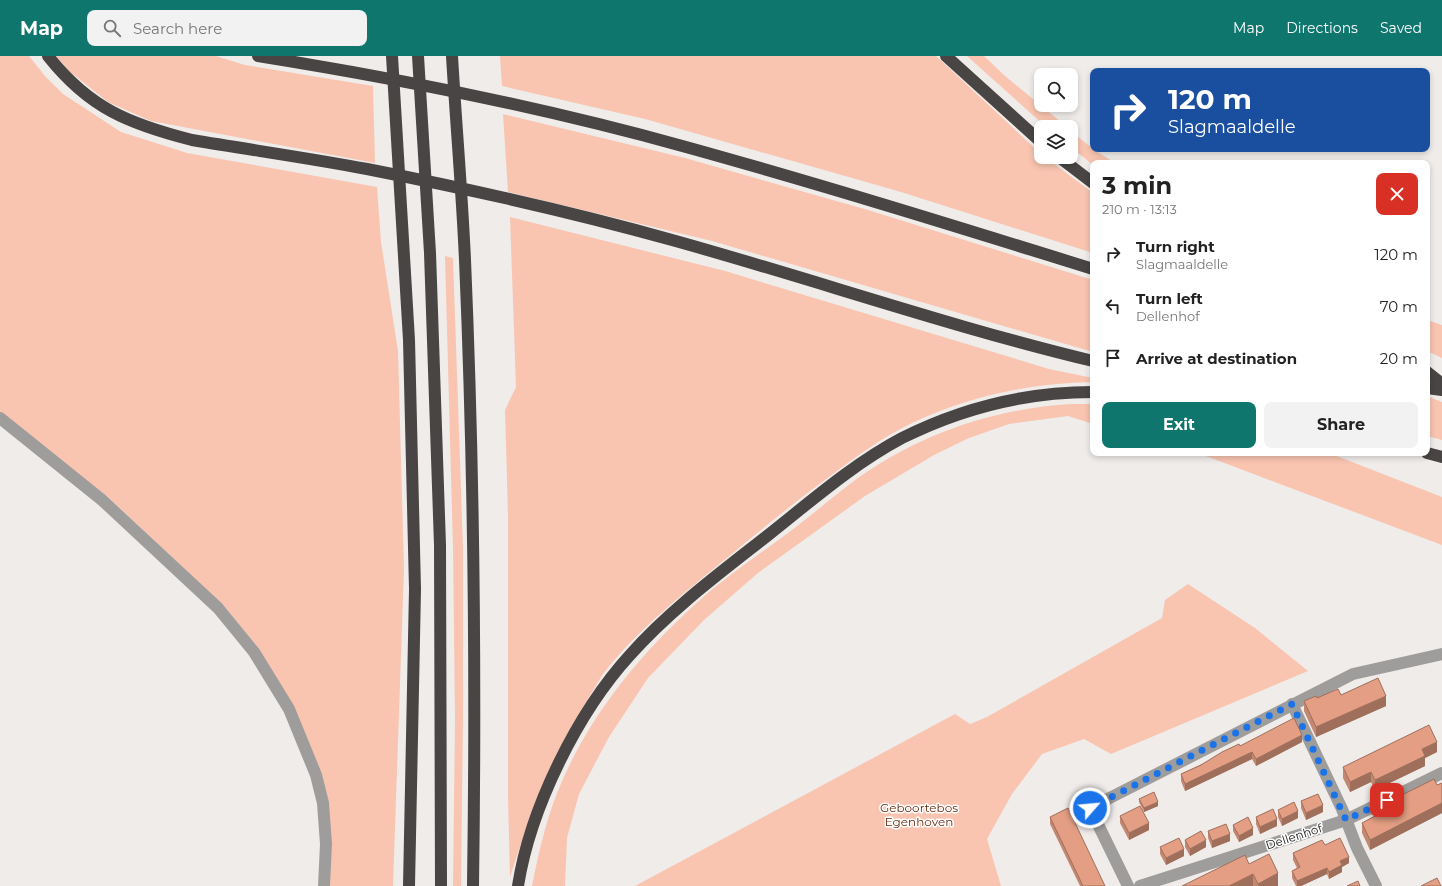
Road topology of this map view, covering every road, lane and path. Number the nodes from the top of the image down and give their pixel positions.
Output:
1 (48, 56) edge
2 (258, 56) edge
3 (392, 56) edge
4 (418, 56) edge
5 (452, 56) edge
6 (946, 56) edge
7 (1034, 136) edge
8 (1068, 164) edge
9 (1090, 181) edge
10 (1090, 268) edge
11 (1090, 360) edge
12 (1430, 374) edge
13 (1442, 384) edge
14 (1430, 388) edge
15 (1442, 390) edge
16 (1090, 392) edge
17 (0, 418) edge
18 (1430, 454) edge
19 (1442, 457) edge
20 (1442, 654) edge
21 (1292, 704) junction
22 (1442, 773) edge
23 (1346, 820) junction
24 (324, 886) edge
25 (409, 886) edge
26 (441, 886) edge
27 (473, 886) edge
28 (518, 886) edge
29 (1128, 886) edge
30 (1140, 886) edge
31 (1376, 886) edge

1 - 11 highway
2 - 10 highway
3 - 25 highway
4 - 26 highway
5 - 27 highway
6 - 7 highway
8 - 9 highway
12 - 13 highway
14 - 15 highway
16 - 28 highway
17 - 24 street
18 - 19 highway
20 - 21 street
21 - 23 street
21 - 29 street
22 - 23 street, Dellenhof
23 - 30 street, Dellenhof
23 - 31 street

